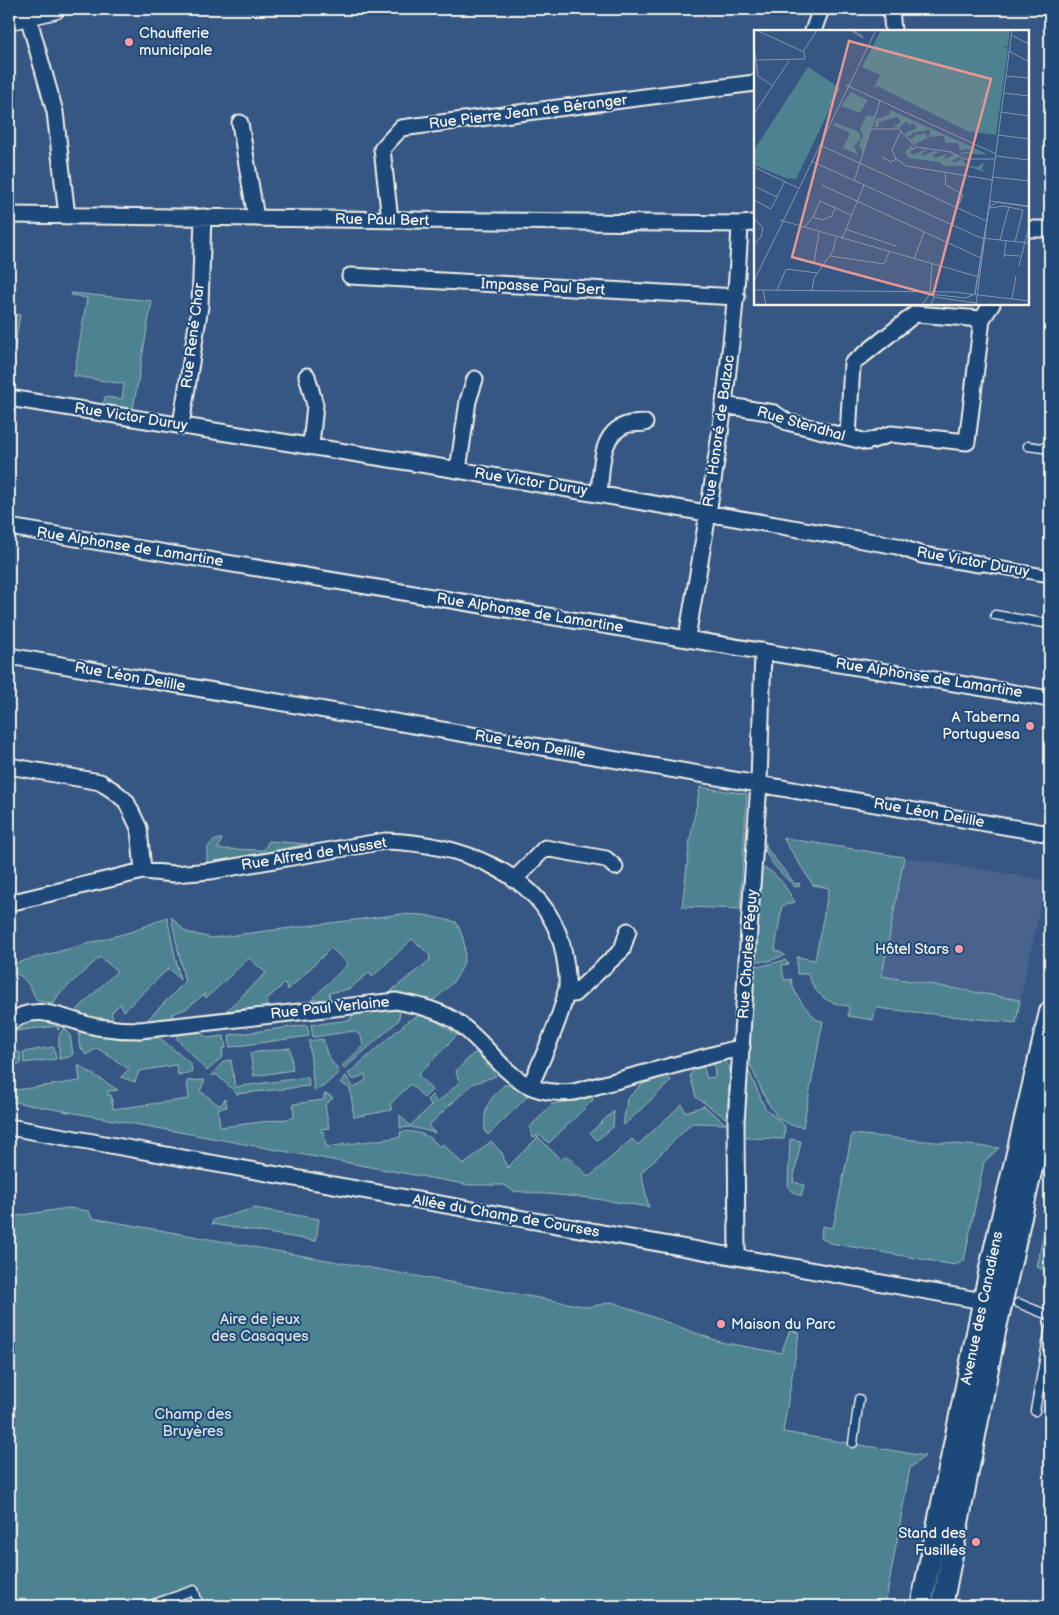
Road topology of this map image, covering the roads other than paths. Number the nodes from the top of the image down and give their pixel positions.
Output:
1 (55, 9) edge
2 (846, 9) edge
3 (891, 9) edge
4 (821, 10) edge
5 (28, 16) junction
6 (9, 20) edge
7 (813, 30) edge
8 (893, 30) edge
9 (754, 83) edge
10 (240, 123) dead end
11 (9, 215) edge
12 (67, 216) junction
13 (203, 218) junction
14 (256, 218) junction
15 (390, 220) junction
16 (748, 224) edge
17 (1050, 230) edge
18 (1029, 233) edge
19 (350, 276) dead end
20 (737, 297) junction
21 (991, 305) edge
22 (982, 319) junction
23 (307, 376) dead end
24 (475, 379) dead end
25 (9, 398) edge
26 (723, 405) junction
27 (645, 423) dead end
28 (181, 425) junction
29 (848, 437) junction
30 (310, 445) junction
31 (1028, 446) dead end
32 (1050, 449) edge
33 (458, 470) junction
34 (599, 493) junction
35 (708, 512) junction
36 (9, 527) edge
37 (979, 564) joint
38 (1050, 576) edge
39 (995, 615) dead end
40 (1050, 624) edge
41 (688, 637) junction
42 (763, 650) junction
43 (9, 656) edge
44 (1050, 699) edge
45 (9, 766) edge
46 (759, 784) junction
47 (1050, 834) edge
48 (615, 867) dead end
49 (143, 871) junction
50 (514, 880) junction
51 (9, 903) edge
52 (628, 931) dead end
53 (565, 994) junction
54 (1050, 1012) edge
55 (9, 1023) edge
56 (742, 1047) junction
57 (530, 1086) junction
58 (1050, 1088) edge
59 (9, 1127) edge
60 (737, 1257) junction
61 (1002, 1303) junction
62 (1050, 1316) edge
63 (1050, 1327) edge
64 (859, 1399) dead end
65 (1035, 1411) dead end
66 (853, 1443) dead end
67 (148, 1606) edge
68 (199, 1606) edge
69 (921, 1606) edge
70 (942, 1606) edge

1 - 5 street
2 - 4 lane
3 - 8 street
4 - 7 street
5 - 6 street
5 - 12 street
9 - 15 street, Rue Pierre Jean de Béranger
10 - 14 street
11 - 12 street, Rue Paul Bert
12 - 13 street, Rue Paul Bert
13 - 14 street, Rue Paul Bert
13 - 28 street, Rue René Char
14 - 15 street, Rue Paul Bert
15 - 16 street, Rue Paul Bert
16 - 20 street, Rue Honoré de Balzac
17 - 18 street
19 - 20 street, Impasse Paul Bert
20 - 26 street, Rue Honoré de Balzac
21 - 22 street
22 - 29 street
22 - 29 street, Rue Stendhal
23 - 30 street
24 - 33 street
25 - 28 street, Rue Victor Duruy
26 - 29 street, Rue Stendhal
26 - 35 street, Rue Honoré de Balzac
27 - 34 street
28 - 30 street, Rue Victor Duruy
30 - 33 street, Rue Victor Duruy
31 - 32 lane
33 - 34 street, Rue Victor Duruy
34 - 35 street, Rue Victor Duruy
35 - 37 street, Rue Victor Duruy
35 - 41 street, Rue Honoré de Balzac
36 - 41 street, Rue Alphonse de Lamartine
37 - 38 street, Rue Victor Duruy
39 - 40 lane
41 - 42 street, Rue Alphonse de Lamartine
42 - 44 street, Rue Alphonse de Lamartine
42 - 46 street, Rue Charles Péguy
43 - 46 street, Rue Léon Delille
45 - 49 street
46 - 47 street, Rue Léon Delille
46 - 56 street, Rue Charles Péguy
48 - 50 street
49 - 50 street, Rue Alfred de Musset
49 - 51 street, Rue Alfred de Musset
50 - 53 street, Rue Alfred de Musset
52 - 53 street
53 - 57 street, Rue Alfred de Musset
54 - 61 main road, Avenue des Canadiens
55 - 57 street, Rue Paul Verlaine
56 - 57 street, Rue Paul Verlaine
56 - 60 street, Rue Charles Péguy
58 - 61 main road, Avenue des Canadiens
59 - 60 street, Allée du Champ de Courses
60 - 61 street, Allée du Champ de Courses
61 - 62 lane
61 - 69 main road, Avenue des Canadiens
61 - 70 main road, Avenue des Canadiens
63 - 65 lane
64 - 66 lane
67 - 68 lane

